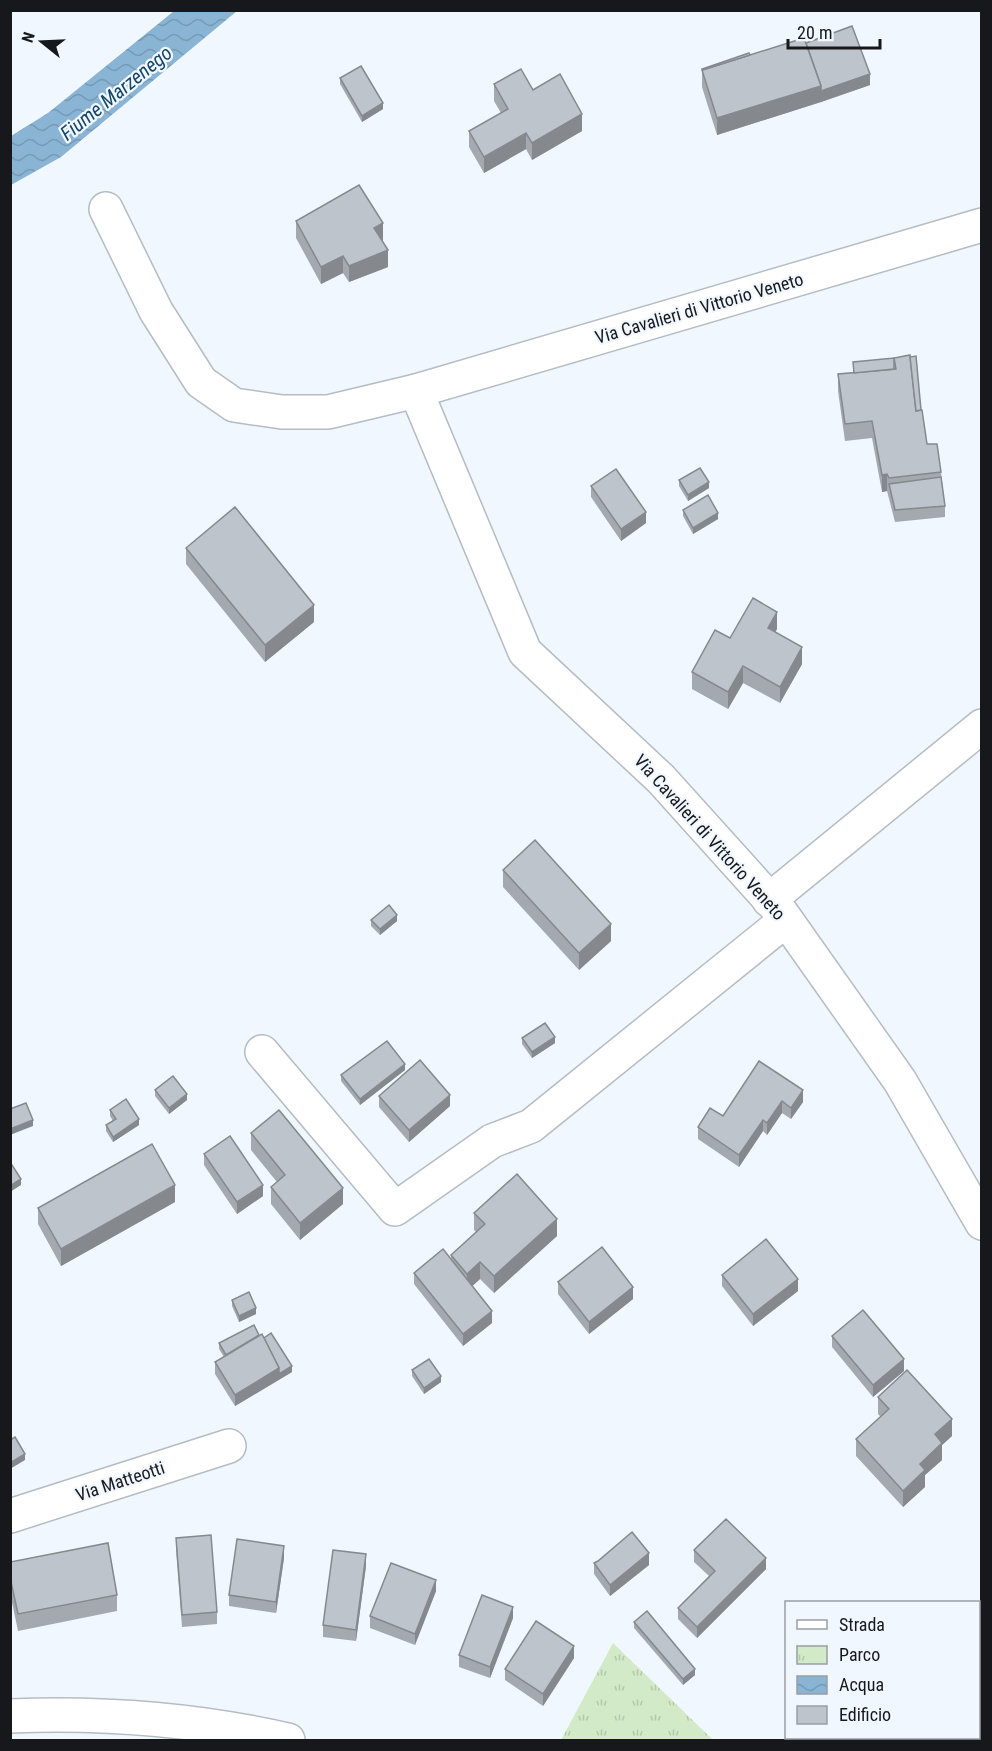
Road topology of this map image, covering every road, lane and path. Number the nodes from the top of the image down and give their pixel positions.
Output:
1 (106, 208) dead end
2 (981, 225) edge
3 (416, 391) junction
4 (981, 726) edge
5 (778, 910) junction
6 (262, 1052) dead end
7 (981, 1223) edge
8 (229, 1446) dead end
9 (10, 1516) edge
10 (10, 1716) edge
11 (288, 1740) edge

1 - 3 street, Via Cavalieri di Vittorio Veneto
2 - 3 street, Via Cavalieri di Vittorio Veneto
3 - 5 street, Via Cavalieri di Vittorio Veneto
4 - 5 street
5 - 6 street
5 - 7 street, Via Cavalieri di Vittorio Veneto
8 - 9 street, Via Matteotti
10 - 11 street

